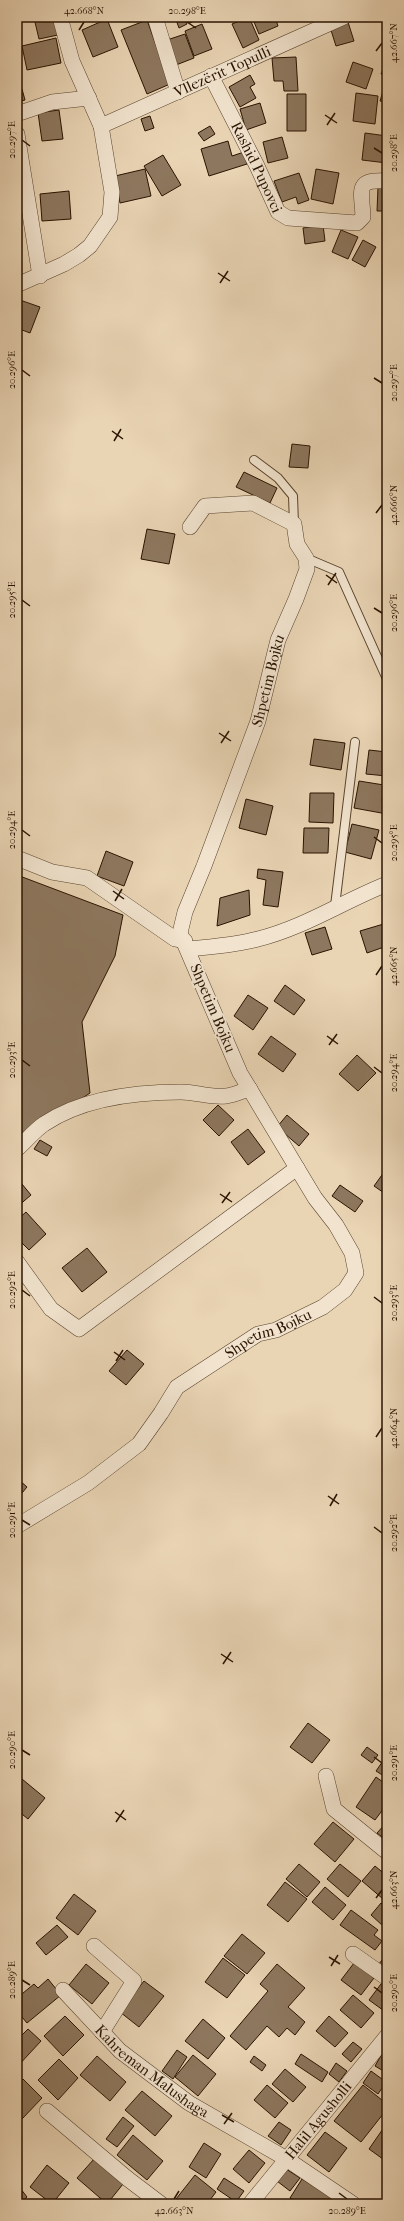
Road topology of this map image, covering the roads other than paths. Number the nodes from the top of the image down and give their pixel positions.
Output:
1 (60, 17) edge
2 (155, 17) edge
3 (344, 17) edge
4 (314, 23) edge
5 (211, 76) junction
6 (178, 92) junction
7 (88, 98) junction
8 (17, 114) edge
9 (101, 126) junction
10 (17, 134) edge
11 (387, 180) edge
12 (40, 276) junction
13 (17, 284) edge
14 (254, 460) dead end
15 (294, 524) junction
16 (190, 527) dead end
17 (306, 558) junction
18 (387, 679) edge
19 (355, 742) dead end
20 (17, 858) edge
21 (387, 884) edge
22 (335, 906) junction
23 (186, 945) junction
24 (250, 1089) junction
25 (17, 1149) edge
26 (297, 1168) junction
27 (17, 1262) edge
28 (17, 1526) edge
29 (326, 1776) dead end
30 (387, 1852) edge
31 (94, 1946) dead end
32 (353, 1954) dead end
33 (387, 1978) edge
34 (63, 1990) dead end
35 (102, 2032) junction
36 (387, 2036) edge
37 (47, 2112) dead end
38 (285, 2158) junction
39 (161, 2204) edge
40 (250, 2204) edge
41 (353, 2204) edge

1 - 7 street
2 - 6 street
3 - 4 street, Vllezërit Topulli
4 - 5 street, Vllezërit Topulli
5 - 6 street, Vllezërit Topulli
5 - 11 street, Rashid Pupovci
6 - 9 street, Vllezërit Topulli
7 - 8 street
7 - 9 street
9 - 12 street
10 - 12 street
12 - 13 street
14 - 15 lane
15 - 16 street
15 - 17 street
17 - 18 lane
17 - 23 street, Shpetim Bojku
19 - 22 lane
20 - 23 street
21 - 22 street, Shpetim Bojku
22 - 23 street, Shpetim Bojku
23 - 24 street, Shpetim Bojku
24 - 25 street
24 - 26 street, Shpetim Bojku
26 - 27 street
26 - 28 street, Shpetim Bojku
29 - 30 street
31 - 35 street
32 - 33 street
34 - 35 street, Kahreman Malushaga
35 - 38 street, Kahreman Malushaga
36 - 38 street, Halil Agusholli
37 - 39 street
38 - 40 street, Halil Agusholli
38 - 41 street, Kahreman Malushaga

